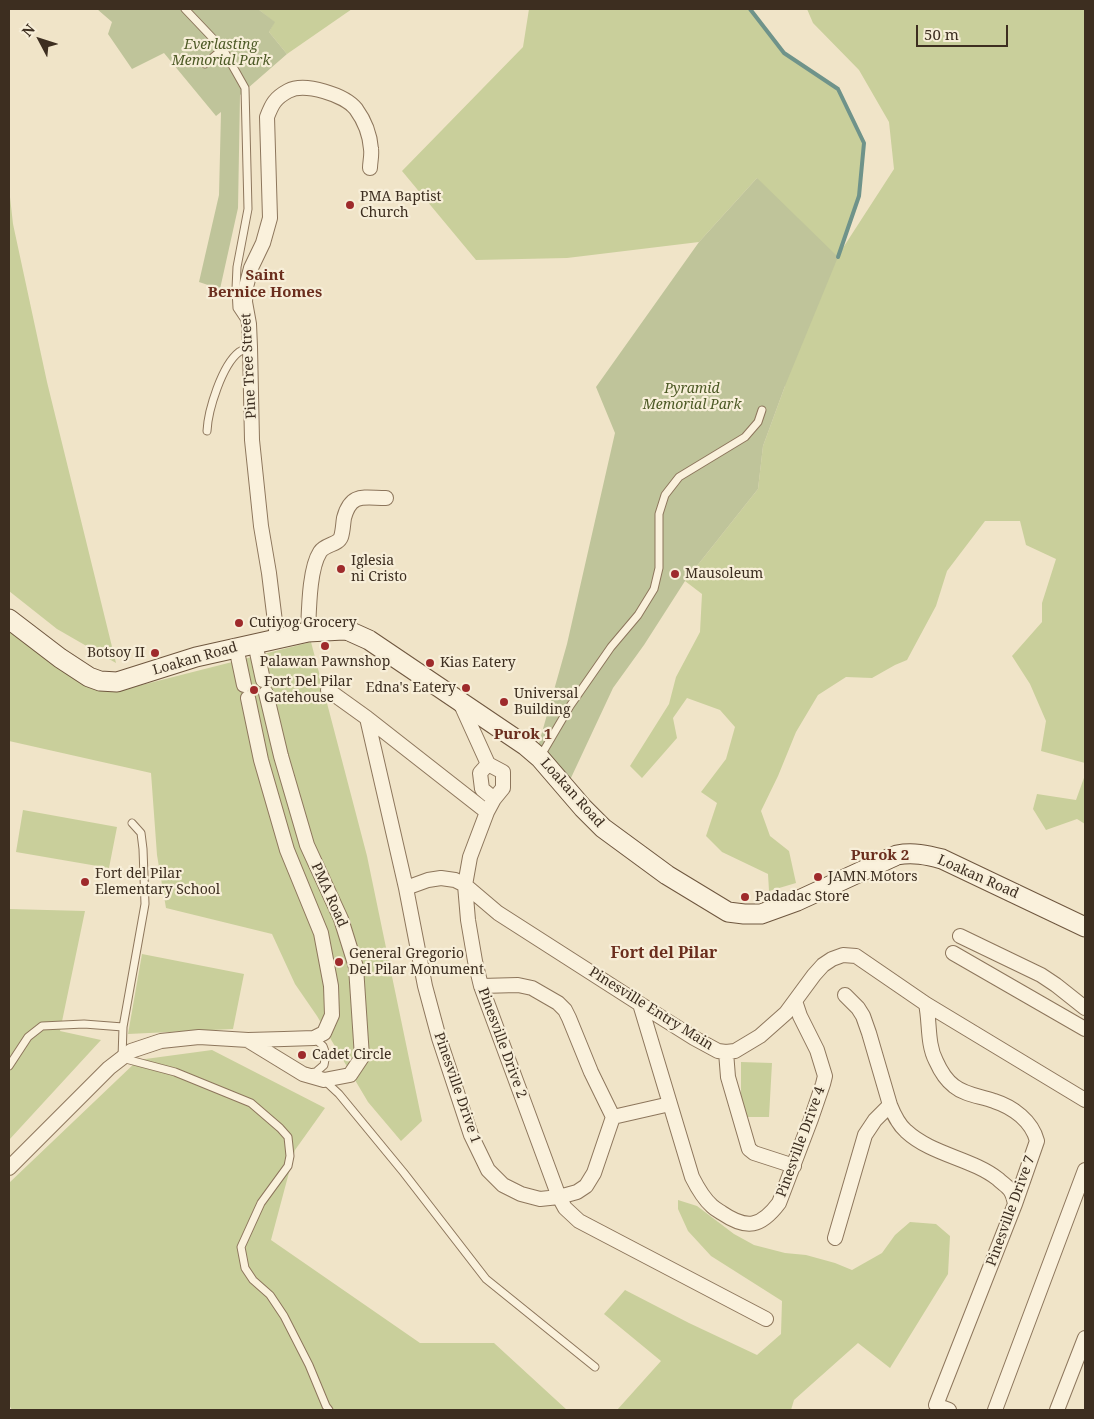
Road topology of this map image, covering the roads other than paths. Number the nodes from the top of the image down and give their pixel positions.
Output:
1 (185, 9) edge
2 (223, 49) junction
3 (204, 64) dead end
4 (370, 168) dead end
5 (248, 324) junction
6 (250, 347) junction
7 (762, 410) dead end
8 (207, 430) dead end
9 (386, 498) dead end
10 (9, 619) edge
11 (308, 632) junction
12 (277, 638) junction
13 (254, 643) junction
14 (236, 648) junction
15 (328, 690) dead end
16 (459, 700) junction
17 (367, 718) junction
18 (277, 741) junction
19 (258, 746) junction
20 (540, 758) junction
21 (488, 764) junction
22 (494, 799) junction
23 (487, 812) junction
24 (132, 823) dead end
25 (465, 885) junction
26 (406, 888) junction
27 (1085, 927) edge
28 (960, 936) dead end
29 (953, 953) dead end
30 (481, 986) junction
31 (845, 995) dead end
32 (795, 1001) junction
33 (640, 1004) junction
34 (926, 1004) junction
35 (1085, 1008) edge
36 (123, 1027) junction
37 (1085, 1029) edge
38 (314, 1038) junction
39 (248, 1040) junction
40 (726, 1052) junction
41 (122, 1058) junction
42 (9, 1066) edge
43 (303, 1074) junction
44 (324, 1080) junction
45 (1085, 1100) edge
46 (670, 1104) junction
47 (890, 1105) junction
48 (614, 1117) junction
49 (794, 1166) junction
50 (9, 1168) edge
51 (1085, 1170) edge
52 (559, 1197) junction
53 (1015, 1204) junction
54 (835, 1238) dead end
55 (766, 1319) dead end
56 (1085, 1338) edge
57 (595, 1367) dead end
58 (943, 1408) edge
59 (329, 1410) edge
60 (994, 1410) edge
61 (1057, 1410) edge

1 - 2 lane
2 - 3 lane
2 - 5 lane
4 - 5 street, Pine Tree Street
5 - 6 street, Pine Tree Street
6 - 8 lane
6 - 12 street, Pine Tree Street
7 - 20 lane
9 - 11 street
10 - 14 main road, Loakan Road
11 - 12 main road, Loakan Road
11 - 16 main road, Loakan Road
12 - 13 main road, Loakan Road
13 - 14 main road, Loakan Road
13 - 18 street, PMA Road
14 - 19 street, PMA Road
15 - 17 street
16 - 20 main road, Loakan Road
16 - 21 street
17 - 23 street
17 - 26 street, Pinesville Drive 1
18 - 19 street
18 - 44 street, PMA Road
19 - 38 street, PMA Road
20 - 27 main road, Loakan Road
21 - 22 street
21 - 22 street
22 - 23 street, Pinesville Drive 2
23 - 25 street, Pinesville Drive 2
24 - 36 lane
25 - 26 street, Pinesville Entry Main
25 - 30 street, Pinesville Drive 2
25 - 33 street, Pinesville Entry Main
26 - 52 street, Pinesville Drive 1
28 - 35 street
29 - 37 street
30 - 48 street
30 - 52 street, Pinesville Drive 2
31 - 47 street
32 - 34 street, Pinesville Entry Main
32 - 40 street, Pinesville Entry Main
32 - 49 street, Pinesville Drive 4
33 - 40 street, Pinesville Entry Main
33 - 46 street, Pinesville Drive 4
34 - 45 street, Pinesville Entry Main
34 - 53 street, Pinesville Drive 7
36 - 41 lane
36 - 42 lane
38 - 39 street, PMA Road
38 - 43 lane
39 - 41 street, PMA Road
39 - 43 street, PMA Road
40 - 49 street
41 - 50 street, PMA Road
41 - 59 lane
43 - 44 street, PMA Road
44 - 57 lane
46 - 48 street
46 - 49 street, Pinesville Drive 4
47 - 53 street
47 - 54 street
48 - 52 street, Pinesville Drive 1
51 - 60 street
52 - 55 street
53 - 58 street, Pinesville Drive 7
56 - 61 street

